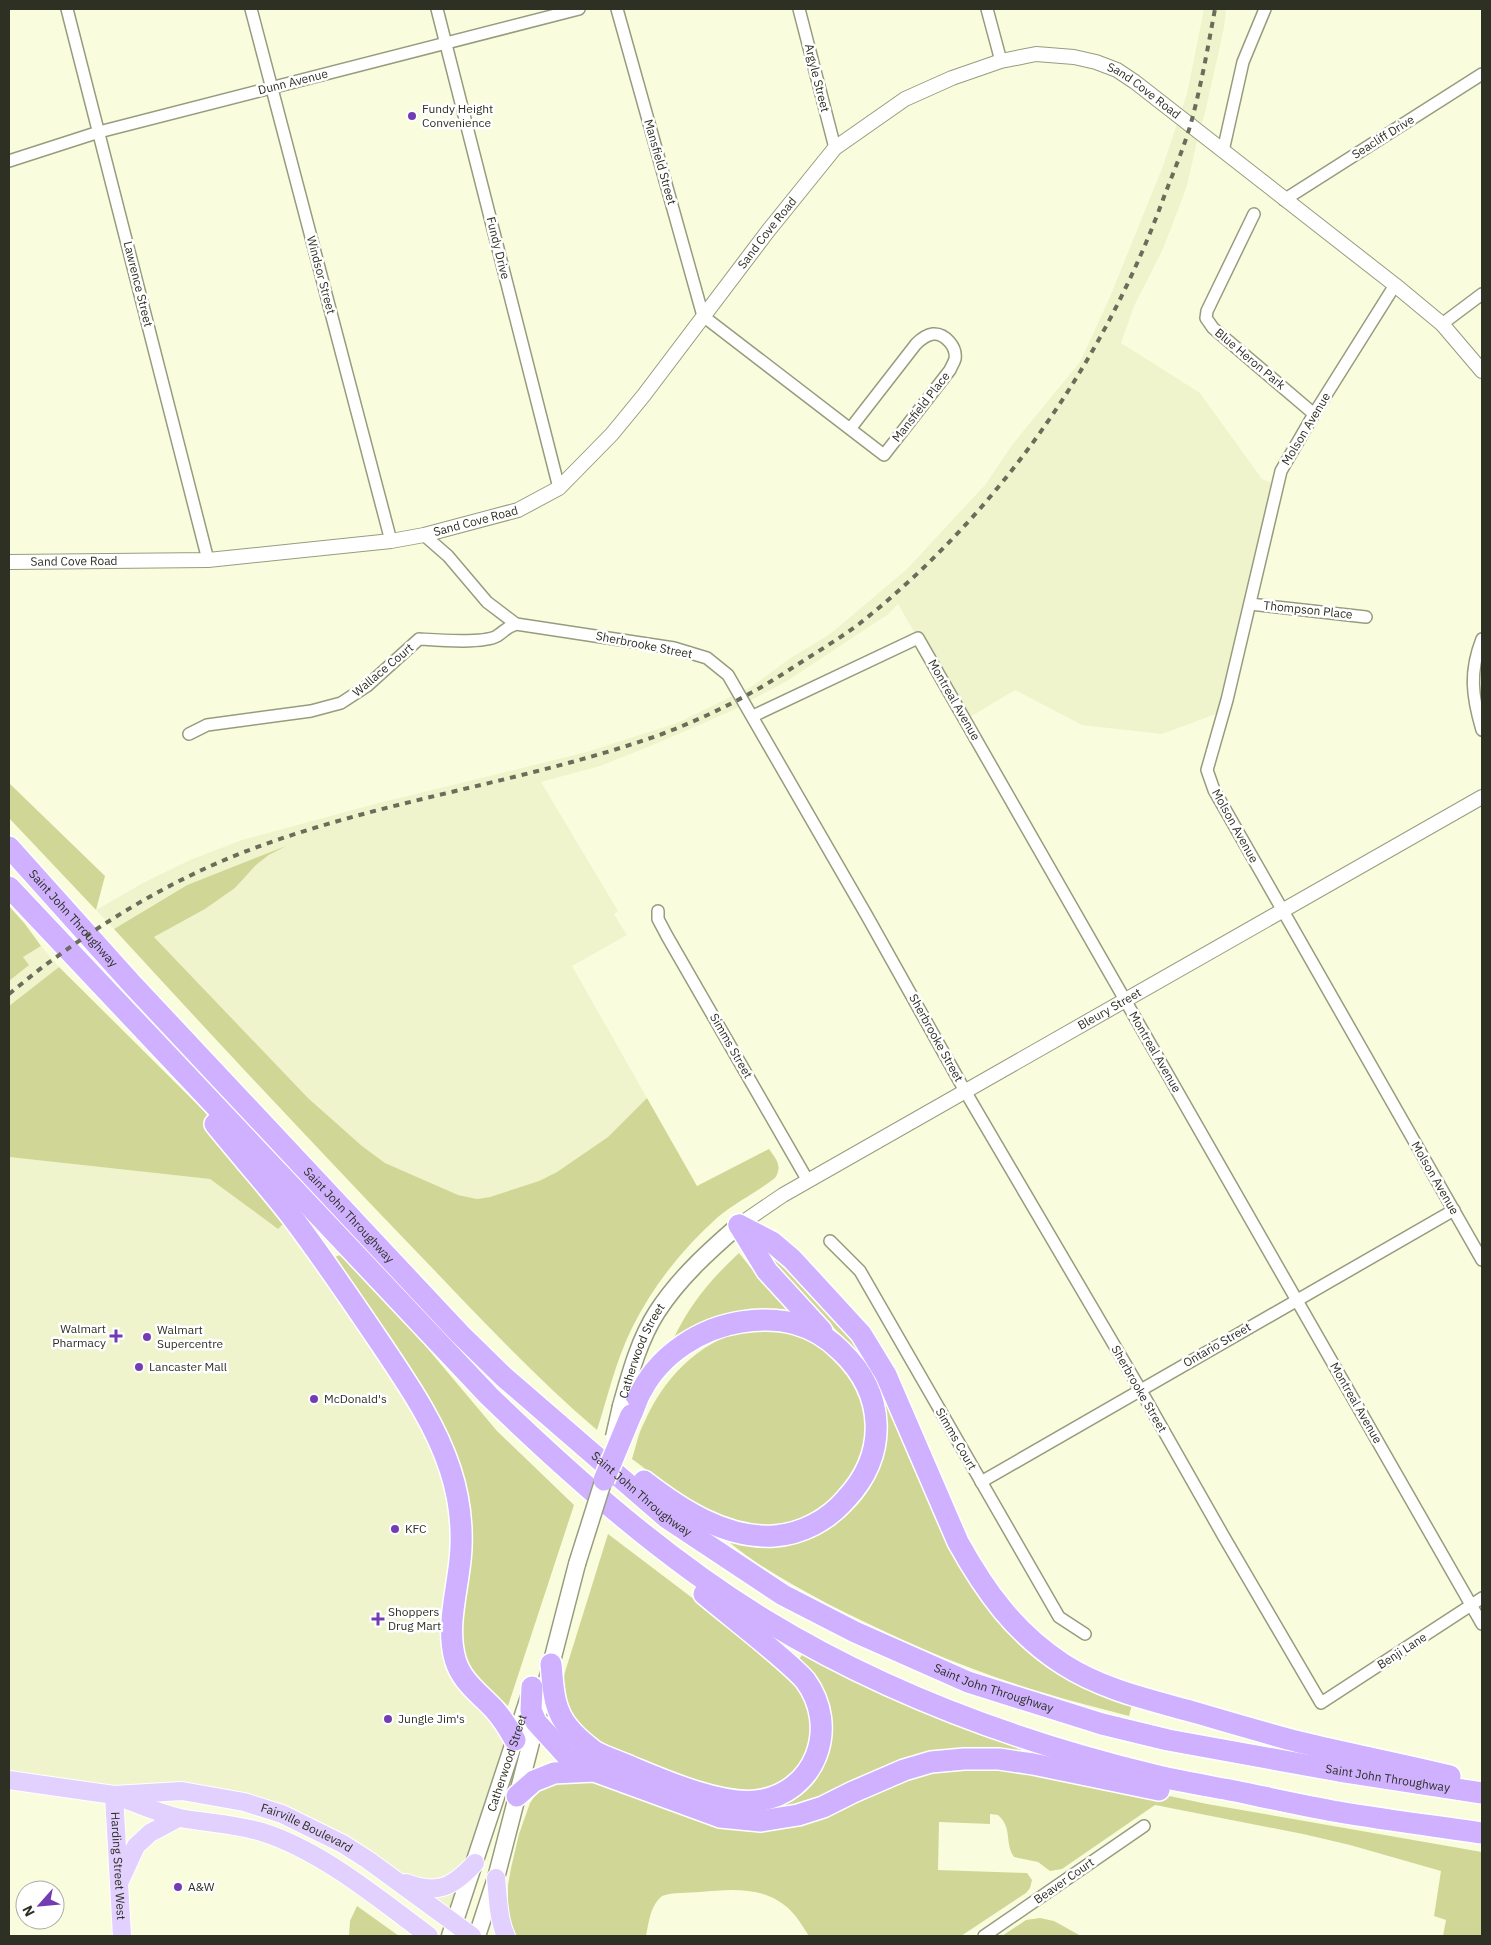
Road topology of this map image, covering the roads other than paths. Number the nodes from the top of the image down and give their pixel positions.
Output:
1 (67, 9) edge
2 (251, 9) edge
3 (437, 9) edge
4 (579, 9) edge
5 (617, 9) edge
6 (800, 9) edge
7 (987, 9) edge
8 (1265, 9) edge
9 (446, 43) junction
10 (1001, 61) junction
11 (1482, 74) edge
12 (272, 88) junction
13 (100, 132) junction
14 (835, 148) junction
15 (1223, 151) junction
16 (9, 161) edge
17 (1284, 200) junction
18 (1254, 214) dead end
19 (1395, 286) junction
20 (1482, 294) edge
21 (704, 316) junction
22 (1442, 324) junction
23 (1482, 371) edge
24 (1314, 414) junction
25 (850, 428) junction
26 (559, 488) junction
27 (424, 535) junction
28 (391, 541) junction
29 (208, 560) junction
30 (9, 562) edge
31 (1250, 604) junction
32 (1366, 617) dead end
33 (516, 624) junction
34 (1482, 639) edge
35 (752, 716) junction
36 (1482, 730) edge
37 (189, 734) dead end
38 (1482, 797) edge
39 (9, 847) edge
40 (9, 887) edge
41 (1282, 910) junction
42 (658, 911) dead end
43 (114, 999) junction
44 (1125, 1000) junction
45 (965, 1091) junction
46 (808, 1180) junction
47 (1454, 1210) junction
48 (739, 1225) junction
49 (830, 1240) dead end
50 (1482, 1260) edge
51 (1297, 1300) junction
52 (829, 1339) junction
53 (1140, 1389) junction
54 (539, 1406) junction
55 (626, 1410) junction
56 (564, 1469) junction
57 (604, 1480) joint
58 (981, 1482) junction
59 (569, 1592) junction
60 (1482, 1598) edge
61 (1471, 1605) junction
62 (1482, 1624) edge
63 (1085, 1634) dead end
64 (551, 1664) junction
65 (532, 1687) junction
66 (1321, 1703) joint
67 (536, 1722) junction
68 (515, 1740) junction
69 (594, 1771) junction
70 (9, 1780) edge
71 (1482, 1784) edge
72 (1482, 1793) edge
73 (114, 1795) junction
74 (517, 1796) junction
75 (1338, 1812) junction
76 (178, 1818) junction
77 (1144, 1826) dead end
78 (1482, 1833) edge
79 (475, 1863) junction
80 (394, 1878) junction
81 (496, 1878) junction
82 (119, 1883) junction
83 (452, 1930) edge
84 (122, 1936) edge
85 (429, 1936) edge
86 (472, 1936) edge
87 (477, 1936) edge
88 (506, 1936) edge
89 (984, 1936) edge

1 - 13 street, Lawrence Street
2 - 12 street, Windsor Street
3 - 9 street, Fundy Drive
4 - 9 street, Dunn Avenue
5 - 21 street, Mansfield Street
6 - 14 street, Argyle Street
7 - 10 street
8 - 15 street
9 - 12 street, Dunn Avenue
9 - 26 street, Fundy Drive
10 - 14 street, Sand Cove Road
10 - 15 street, Sand Cove Road
11 - 17 street, Seacliff Drive
12 - 13 street, Dunn Avenue
12 - 28 street, Windsor Street
13 - 16 street, Dunn Avenue
13 - 29 street, Lawrence Street
14 - 21 street, Sand Cove Road
15 - 17 street, Sand Cove Road
17 - 19 street, Sand Cove Road
18 - 24 street, Blue Heron Park
19 - 22 street, Sand Cove Road
19 - 24 street, Molson Avenue
20 - 22 street
21 - 25 street, Mansfield Place
21 - 26 street, Sand Cove Road
22 - 23 street, Sand Cove Road
24 - 31 street, Molson Avenue
25 - 25 street, Mansfield Place
26 - 27 street, Sand Cove Road
27 - 28 street, Sand Cove Road
27 - 33 street, Sherbrooke Street
28 - 29 street, Sand Cove Road
29 - 30 street, Sand Cove Road
31 - 32 street, Thompson Place
31 - 41 street, Molson Avenue
33 - 35 street, Sherbrooke Street
33 - 37 street, Wallace Court
34 - 36 street
35 - 44 street, Montreal Avenue
35 - 45 street, Sherbrooke Street
38 - 41 street, Bleury Street
39 - 54 highway, Saint John Throughway
40 - 43 highway, Saint John Throughway
41 - 44 street, Bleury Street
41 - 47 street, Molson Avenue
42 - 46 street, Simms Street
43 - 56 highway, Saint John Throughway
43 - 68 highway
44 - 45 street, Bleury Street
44 - 51 street, Montreal Avenue
45 - 46 street, Bleury Street
45 - 53 street, Sherbrooke Street
46 - 48 street, Bleury Street
47 - 50 street, Molson Avenue
47 - 51 street, Ontario Street
48 - 52 highway
48 - 55 main road, Catherwood Street
48 - 71 highway
49 - 58 street, Simms Court
51 - 53 street, Ontario Street
51 - 61 street, Montreal Avenue
52 - 54 highway
52 - 55 highway
53 - 58 street, Ontario Street
53 - 66 street, Sherbrooke Street
54 - 72 highway, Saint John Throughway
55 - 57 highway, bridge
56 - 64 highway
56 - 75 highway, Saint John Throughway
57 - 59 main road, Catherwood Street, bridge
58 - 63 street, Simms Court
59 - 64 main road, Catherwood Street
59 - 65 main road, Catherwood Street
60 - 61 street, Benji Lane
61 - 62 street, Montreal Avenue
61 - 66 street, Benji Lane
64 - 67 main road, Catherwood Street
65 - 67 highway
65 - 68 main road, Catherwood Street
67 - 69 highway
67 - 74 main road, Catherwood Street
68 - 79 main road, Catherwood Street
69 - 74 highway
69 - 75 highway
70 - 73 main road, Fairville Boulevard
73 - 76 main road, Fairville Boulevard
73 - 80 main road, Fairville Boulevard
73 - 82 main road, Harding Street West
74 - 81 main road, Catherwood Street
75 - 78 highway, Saint John Throughway
76 - 82 main road
76 - 85 main road, Fairville Boulevard
77 - 89 street, Beaver Court
79 - 80 main road
79 - 83 main road, Catherwood Street
80 - 83 main road, Fairville Boulevard
81 - 87 main road, Catherwood Street
81 - 88 main road
82 - 84 main road, Harding Street West
83 - 86 main road, Fairville Boulevard

